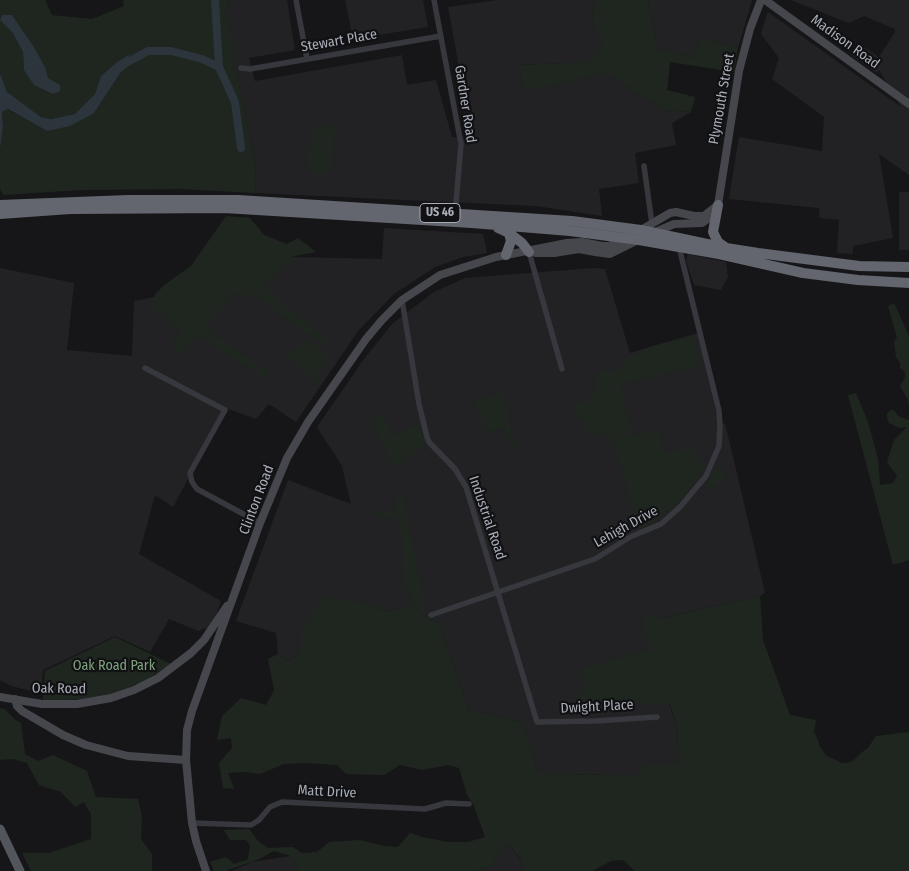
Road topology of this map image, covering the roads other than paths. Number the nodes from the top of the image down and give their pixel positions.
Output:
1 (296, 0) edge
2 (435, 0) edge
3 (761, 0) edge
4 (765, 0) edge
5 (441, 36) junction
6 (307, 59) junction
7 (242, 68) dead end
8 (909, 104) edge
9 (644, 166) dead end
10 (0, 205) edge
11 (718, 205) junction
12 (0, 214) edge
13 (455, 214) junction
14 (472, 223) junction
15 (652, 228) junction
16 (510, 233) junction
17 (640, 235) junction
18 (624, 238) junction
19 (678, 247) junction
20 (726, 248) junction
21 (529, 252) junction
22 (506, 255) junction
23 (909, 267) edge
24 (906, 284) edge
25 (402, 300) junction
26 (145, 368) dead end
27 (562, 369) dead end
28 (260, 523) junction
29 (498, 592) junction
30 (232, 601) junction
31 (431, 615) dead end
32 (218, 639) junction
33 (204, 640) junction
34 (0, 692) edge
35 (0, 698) edge
36 (15, 699) junction
37 (657, 717) dead end
38 (537, 722) joint
39 (186, 760) junction
40 (469, 804) dead end
41 (192, 823) junction
42 (0, 829) edge
43 (20, 871) edge
44 (206, 871) edge

1 - 6 street
2 - 5 street, Gardner Road
3 - 11 street, Plymouth Street
4 - 8 street, Madison Road
5 - 6 street, Stewart Place
5 - 13 street, Gardner Road
6 - 7 street, Stewart Place
9 - 15 street
10 - 13 highway, US 46
11 - 15 street
11 - 15 street
11 - 20 highway
12 - 14 highway, US 46
13 - 17 highway, US 46
14 - 16 highway
14 - 18 highway, US 46
15 - 17 highway, US 46
15 - 20 highway, US 46
16 - 21 highway
16 - 22 highway
17 - 18 highway, US 46
17 - 19 highway, US 46
17 - 21 street
18 - 21 street
19 - 24 highway, US 46
19 - 29 street, Lehigh Drive
20 - 23 highway, US 46
21 - 22 street, Clinton Road
21 - 27 street
22 - 25 street, Clinton Road
25 - 28 street, Clinton Road
25 - 29 street, Industrial Road
26 - 28 street
28 - 30 street, Clinton Road
29 - 31 street, Lehigh Drive
29 - 38 street, Industrial Road
30 - 32 street, Clinton Road
30 - 33 street, Oak Road
32 - 33 street
32 - 39 street, Clinton Road
33 - 36 street, Oak Road
34 - 36 street, Oak Road
35 - 36 street, Oak Road
36 - 39 street
37 - 38 street, Dwight Place
39 - 41 street, Clinton Road
40 - 41 street, Matt Drive
41 - 44 street, Clinton Road
42 - 43 main road

